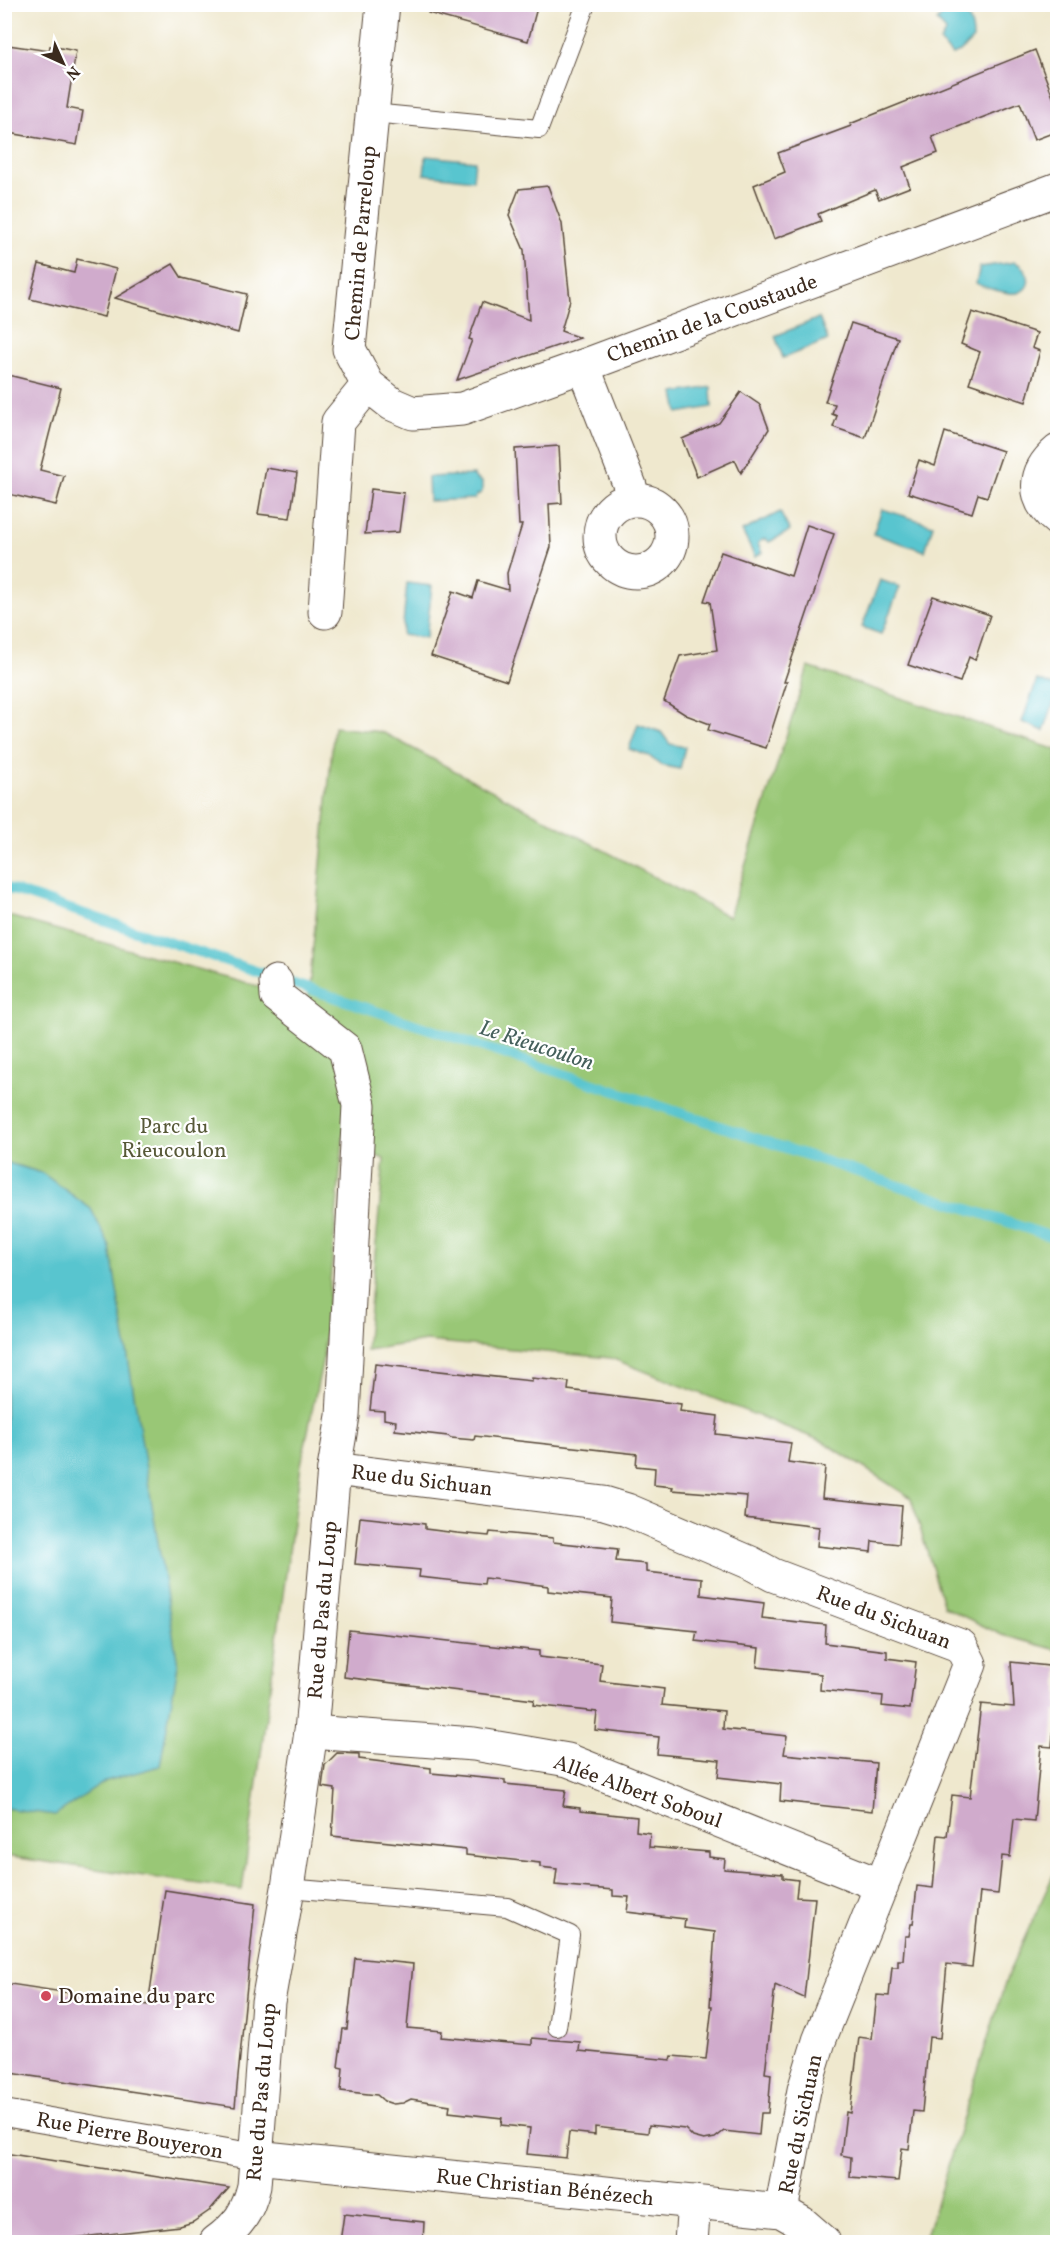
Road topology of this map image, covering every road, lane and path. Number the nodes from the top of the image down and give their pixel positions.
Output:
1 (383, 4) edge
2 (586, 4) edge
3 (372, 113) junction
4 (1058, 189) edge
5 (583, 366) junction
6 (368, 385) junction
7 (1058, 451) edge
8 (630, 499) dead end
9 (1058, 520) edge
10 (325, 612) dead end
11 (277, 989) dead end
12 (334, 1469) junction
13 (310, 1732) junction
14 (882, 1886) junction
15 (288, 1888) junction
16 (557, 2027) dead end
17 (4, 2113) edge
18 (256, 2157) junction
19 (694, 2202) junction
20 (781, 2211) junction
21 (216, 2242) edge
22 (691, 2242) edge
23 (824, 2242) edge

1 - 3 street, Chemin de Parreloup
2 - 3 lane
3 - 6 street, Chemin de Parreloup
4 - 5 street, Chemin de la Coustaude
5 - 6 street, Chemin de la Coustaude
5 - 8 street
6 - 10 street
7 - 9 street
11 - 12 street, Rue du Pas du Loup
12 - 13 street, Rue du Pas du Loup
12 - 14 street, Rue du Sichuan
13 - 14 street, Allée Albert Soboul
13 - 15 street, Rue du Pas du Loup
14 - 20 street, Rue du Sichuan
15 - 16 lane
15 - 18 street, Rue du Pas du Loup
17 - 18 street, Rue Pierre Bouyeron
18 - 19 street, Rue Christian Bénézech
18 - 21 street, Rue du Pas du Loup
19 - 20 street, Rue Christian Bénézech
19 - 22 street
20 - 23 street, Rue Christian Bénézech

